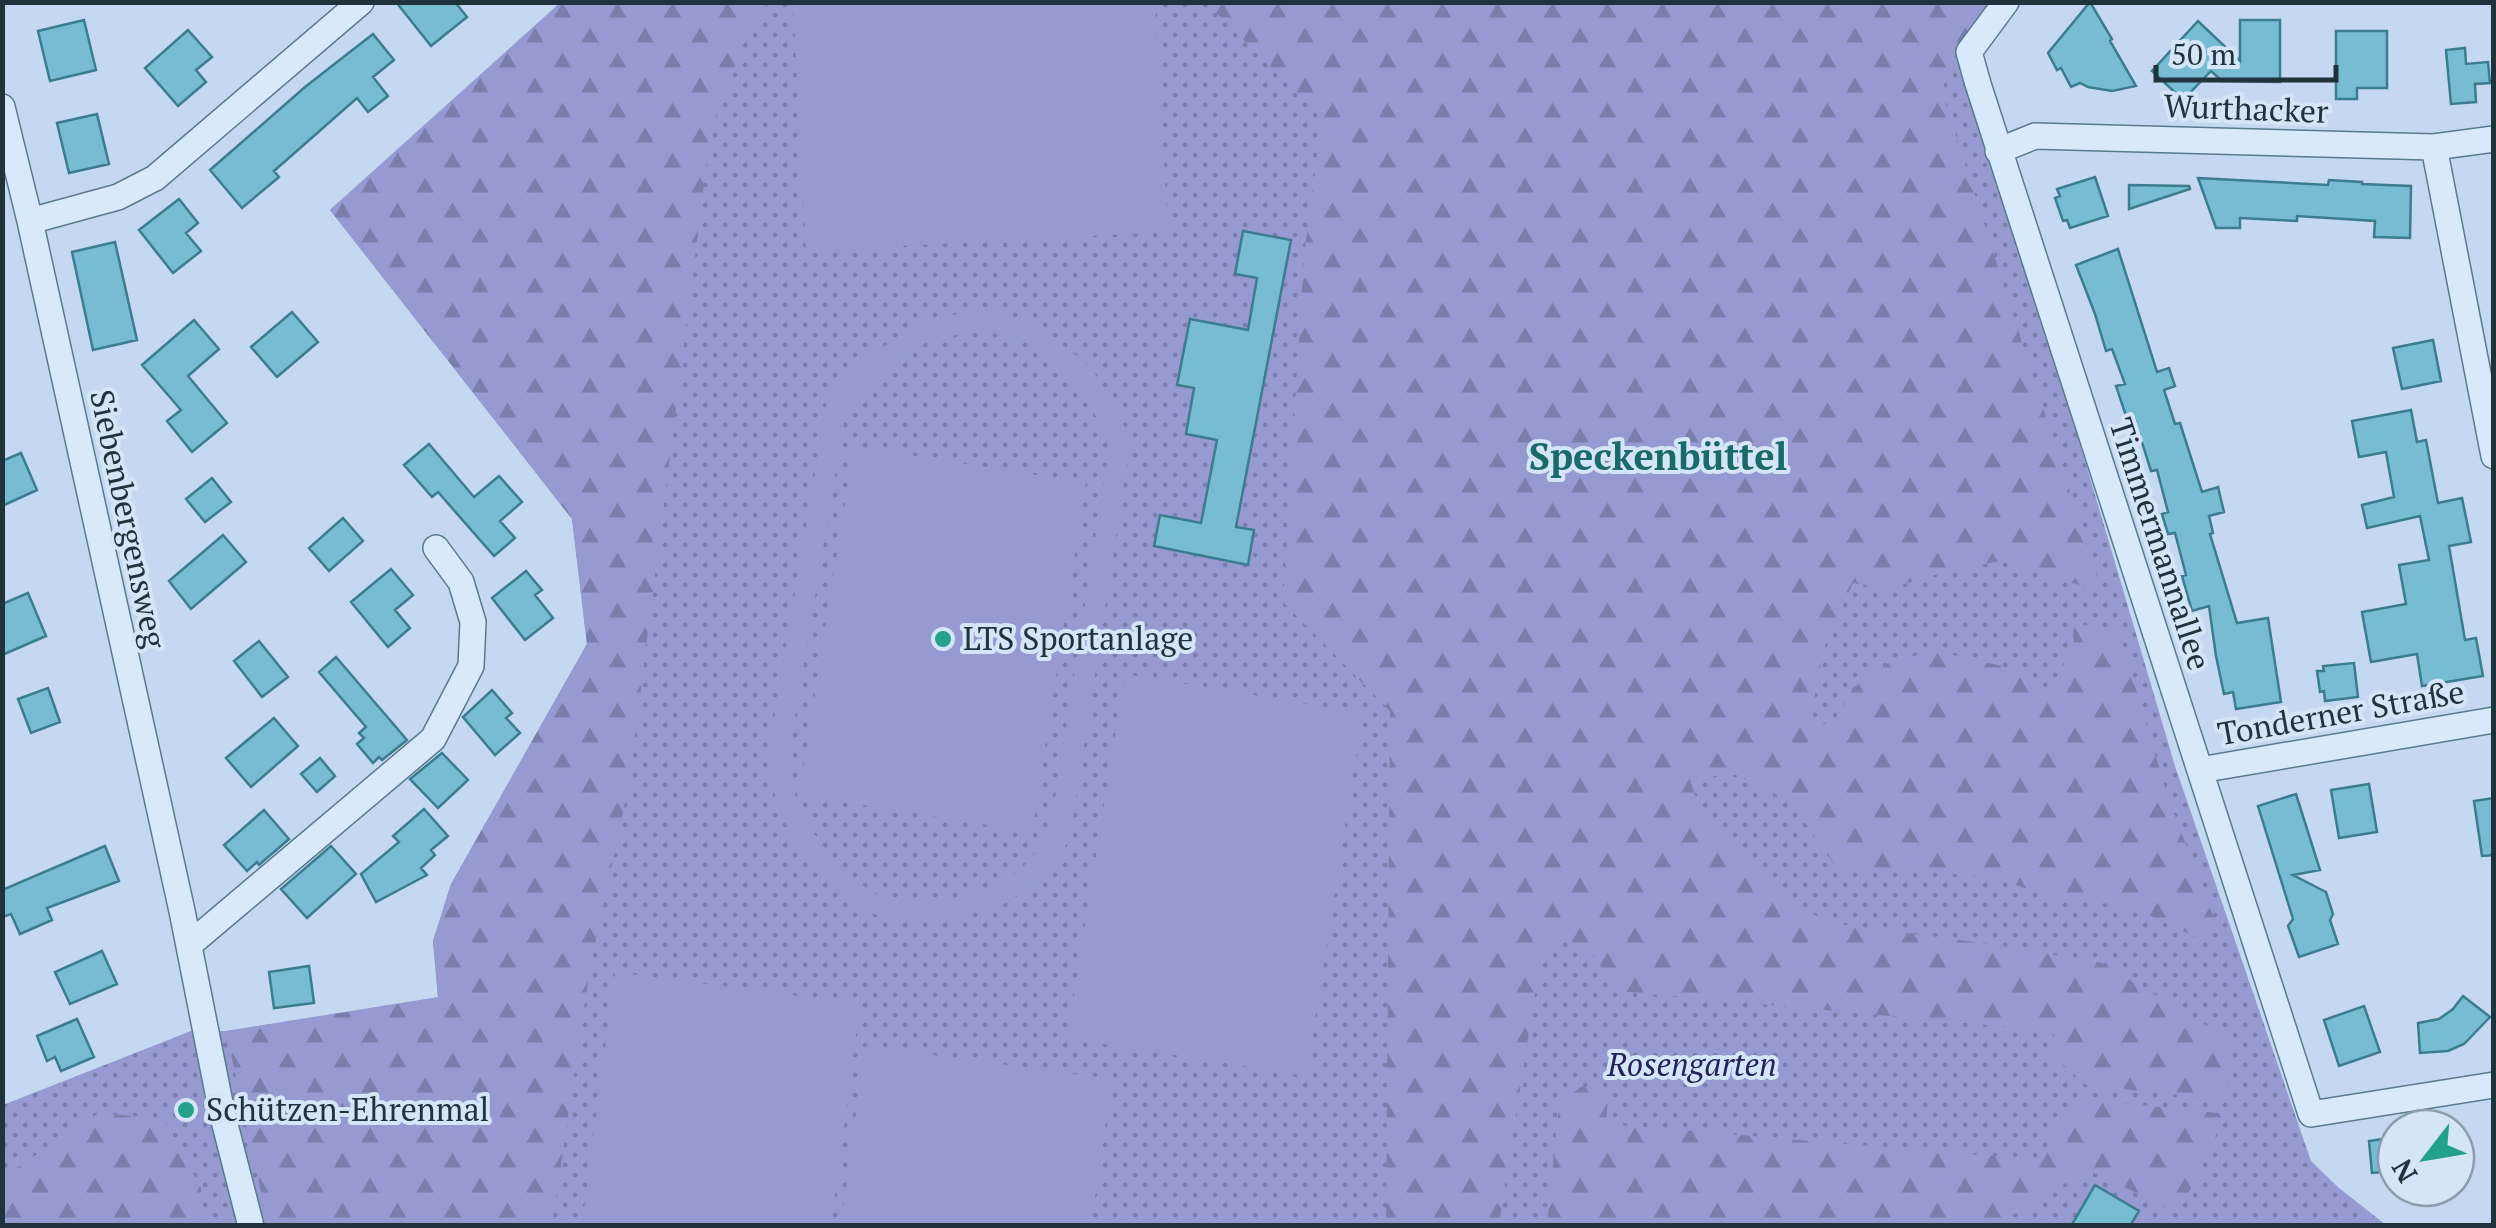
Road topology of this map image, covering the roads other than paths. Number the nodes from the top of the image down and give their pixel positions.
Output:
1 (361, 2) edge
2 (2006, 2) edge
3 (2, 106) edge
4 (2494, 139) edge
5 (2434, 147) junction
6 (1998, 151) junction
7 (30, 221) junction
8 (2494, 456) edge
9 (436, 548) dead end
10 (2494, 720) edge
11 (2200, 770) junction
12 (189, 945) junction
13 (2494, 1085) edge
14 (251, 1226) edge

1 - 7 street
2 - 6 street, Timmermannallee
3 - 7 street, Siebenbergensweg
4 - 5 street, Wurthacker
5 - 6 street, Wurthacker
5 - 8 street
6 - 11 street, Timmermannallee
7 - 12 street, Siebenbergensweg
9 - 12 street
10 - 11 street, Tonderner Straße
11 - 13 street, Timmermannallee
12 - 14 street, Siebenbergensweg

